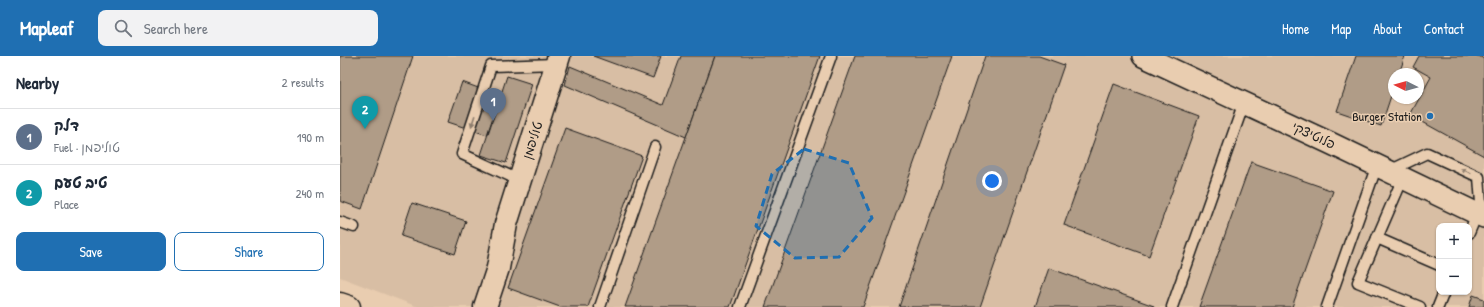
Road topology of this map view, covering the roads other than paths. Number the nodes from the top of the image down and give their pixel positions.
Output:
1 (831, 56) edge
2 (1143, 56) edge
3 (557, 60) edge
4 (1244, 103) junction
5 (656, 147) dead end
6 (1390, 172) junction
7 (519, 180) junction
8 (1481, 215) edge
9 (340, 222) edge
10 (506, 224) junction
11 (354, 227) dead end
12 (1472, 228) edge
13 (1377, 238) junction
14 (1436, 264) edge
15 (498, 268) junction
16 (1443, 295) edge
17 (340, 304) edge
18 (349, 307) edge
19 (469, 307) edge
20 (485, 307) edge
21 (496, 307) edge
22 (600, 307) edge
23 (740, 307) edge
24 (1172, 307) edge
25 (1327, 307) edge
26 (1420, 307) edge
27 (1438, 307) edge

1 - 23 lane
2 - 4 street, פלוטיצקי
3 - 7 street, טוליפמן
3 -> 7 lane
4 - 6 street, פלוטיצקי
4 - 24 lane
5 - 22 lane
6 - 8 street, פלוטיצקי
8 -> 6 lane
6 - 13 lane
6 - 25 lane
7 - 10 street, טוליפמן
8 - 12 lane
9 - 11 lane
10 - 15 street, טוליפמן
10 - 19 street, טוליפמן
13 - 14 lane
13 - 26 lane
15 - 20 street, טוליפמן
15 - 21 lane
16 - 27 lane
17 - 18 street

